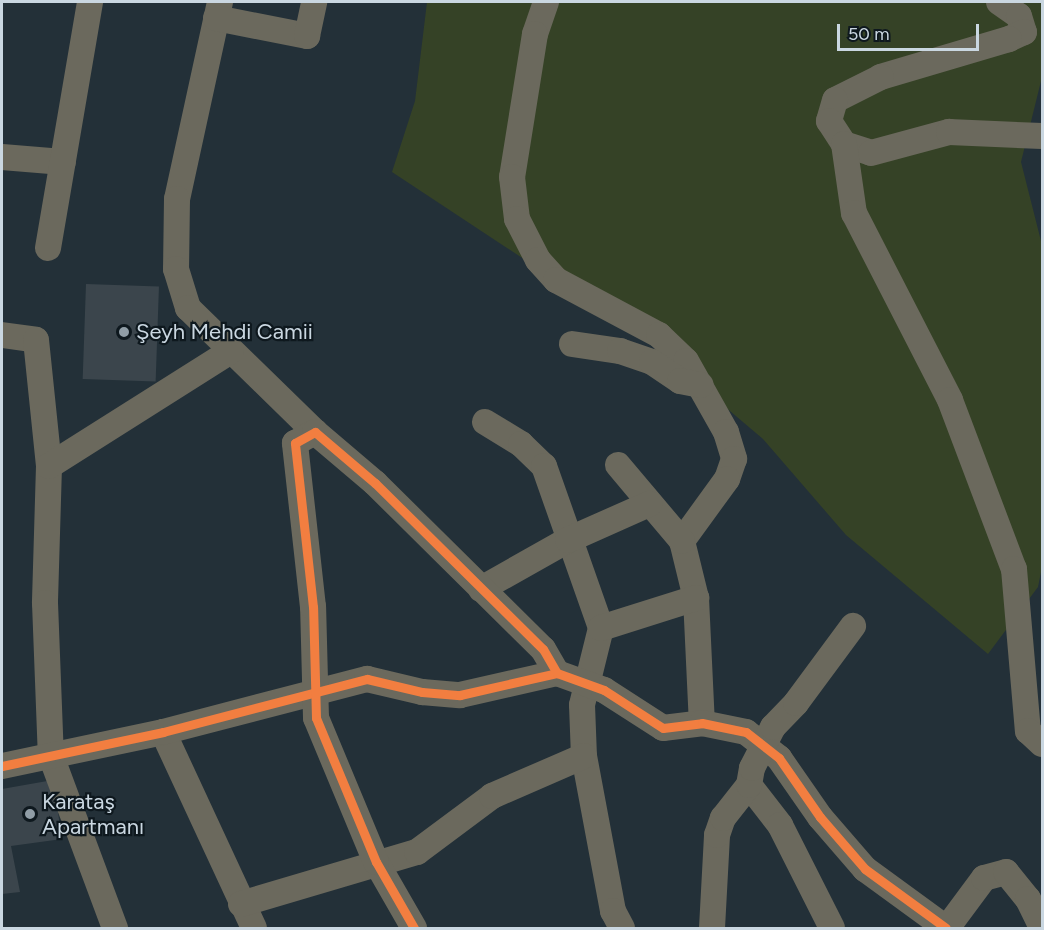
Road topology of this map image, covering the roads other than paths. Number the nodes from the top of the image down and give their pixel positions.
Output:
1 (90, 2) edge
2 (314, 2) edge
3 (546, 2) edge
4 (999, 2) edge
5 (218, 10) edge
6 (1042, 136) edge
7 (844, 144) junction
8 (2, 157) edge
9 (63, 162) junction
10 (48, 248) dead end
11 (2, 335) edge
12 (572, 344) dead end
13 (231, 351) junction
14 (701, 385) junction
15 (485, 422) dead end
16 (315, 432) junction
17 (618, 465) dead end
18 (49, 466) junction
19 (650, 504) junction
20 (568, 540) junction
21 (682, 541) junction
22 (481, 589) junction
23 (696, 598) junction
24 (854, 626) dead end
25 (601, 628) junction
26 (557, 673) junction
27 (585, 683) junction
28 (313, 691) junction
29 (702, 723) junction
30 (163, 732) junction
31 (764, 744) junction
32 (1042, 744) edge
33 (51, 756) junction
34 (584, 756) junction
35 (2, 766) edge
36 (748, 785) junction
37 (376, 862) junction
38 (241, 904) junction
39 (115, 928) edge
40 (254, 928) edge
41 (414, 928) edge
42 (622, 928) edge
43 (712, 928) edge
44 (832, 928) edge
45 (947, 928) edge
46 (1042, 928) edge

1 - 9 street
2 - 5 street
3 - 14 street
4 - 7 street
5 - 13 street
6 - 7 street
7 - 32 street
8 - 9 street
9 - 10 street
11 - 18 street
12 - 14 street
13 - 16 street
13 - 18 street
14 - 21 street
15 - 20 street
16 - 22 street
16 - 28 street
17 - 19 street
18 - 33 street
19 - 20 street
19 - 21 street
20 - 22 street
20 - 25 street
21 - 23 street
22 - 26 street
23 - 25 street
23 - 29 street
24 - 31 street
25 - 27 street
26 - 27 street
26 - 28 street
27 - 29 street
27 - 34 street
28 - 30 street
28 - 37 street
29 - 31 street
30 - 33 street
30 - 38 street
31 - 36 street
31 - 45 street
33 - 35 street
33 - 39 street
34 - 37 street
34 - 42 street
36 - 43 street
36 - 44 street
37 - 38 street
37 - 41 street
38 - 40 street
45 - 46 street

